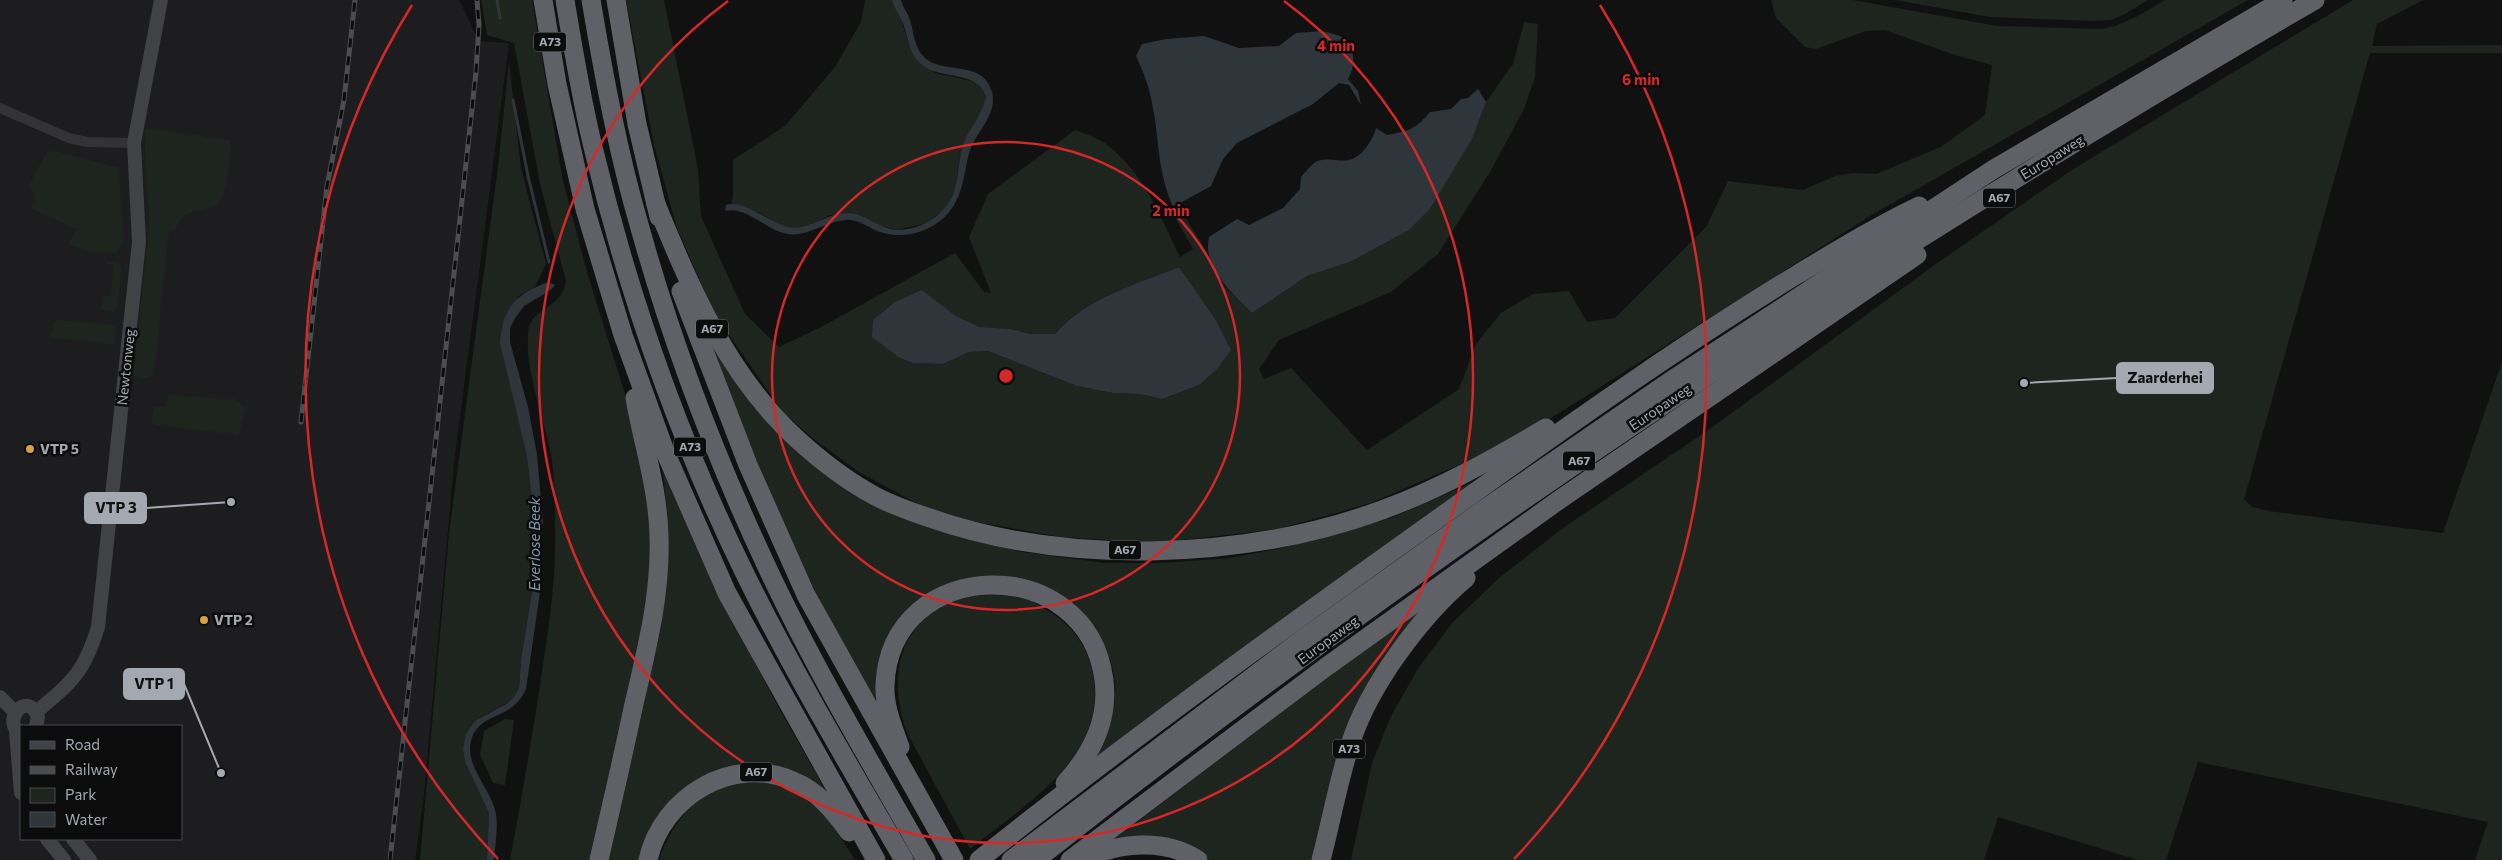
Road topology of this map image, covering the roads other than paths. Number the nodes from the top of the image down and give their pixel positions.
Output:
1 (161, 0) edge
2 (543, 0) edge
3 (565, 0) edge
4 (591, 0) edge
5 (616, 0) edge
6 (2283, 0) edge
7 (2315, 0) edge
8 (2147, 97) junction
9 (0, 108) edge
10 (134, 143) junction
11 (1994, 169) junction
12 (656, 204) junction
13 (624, 335) junction
14 (1644, 371) junction
15 (1559, 500) junction
16 (0, 697) edge
17 (14, 710) junction
18 (36, 712) junction
19 (36, 725) edge
20 (18, 732) edge
21 (20, 773) edge
22 (914, 789) junction
23 (1039, 812) junction
24 (48, 840) edge
25 (77, 843) edge
26 (950, 854) edge
27 (63, 859) edge
28 (90, 860) edge
29 (599, 860) edge
30 (648, 860) edge
31 (870, 860) edge
32 (876, 860) edge
33 (904, 860) edge
34 (926, 860) edge
35 (979, 860) edge
36 (1011, 860) edge
37 (1036, 860) edge
38 (1070, 860) edge
39 (1084, 860) edge
40 (1198, 860) edge
41 (1321, 860) edge

1 - 10 street, Newtonweg
2 - 13 highway, A73
3 - 33 highway, A73
4 - 34 highway, A73
5 - 12 highway
6 - 11 highway, Europaweg / A67
7 - 8 highway, Europaweg / A67
8 - 15 highway, A67
8 - 37 highway, Europaweg / A67
9 - 10 street
10 - 18 street, Newtonweg
11 - 14 highway, A67
11 - 36 highway, Europaweg / A67
12 - 14 highway, A67
12 - 22 highway
13 - 29 highway, A73
13 - 32 highway, A73
14 - 23 highway, A67
15 - 38 highway, A67
15 - 41 highway, A73
16 - 17 street
17 - 18 street
17 - 20 street
18 - 19 street
20 - 21 street
22 - 23 highway
22 - 26 highway
23 - 35 highway, A67
24 - 27 street
25 - 27 street
25 - 28 street
30 - 31 highway, A67
39 - 40 highway

